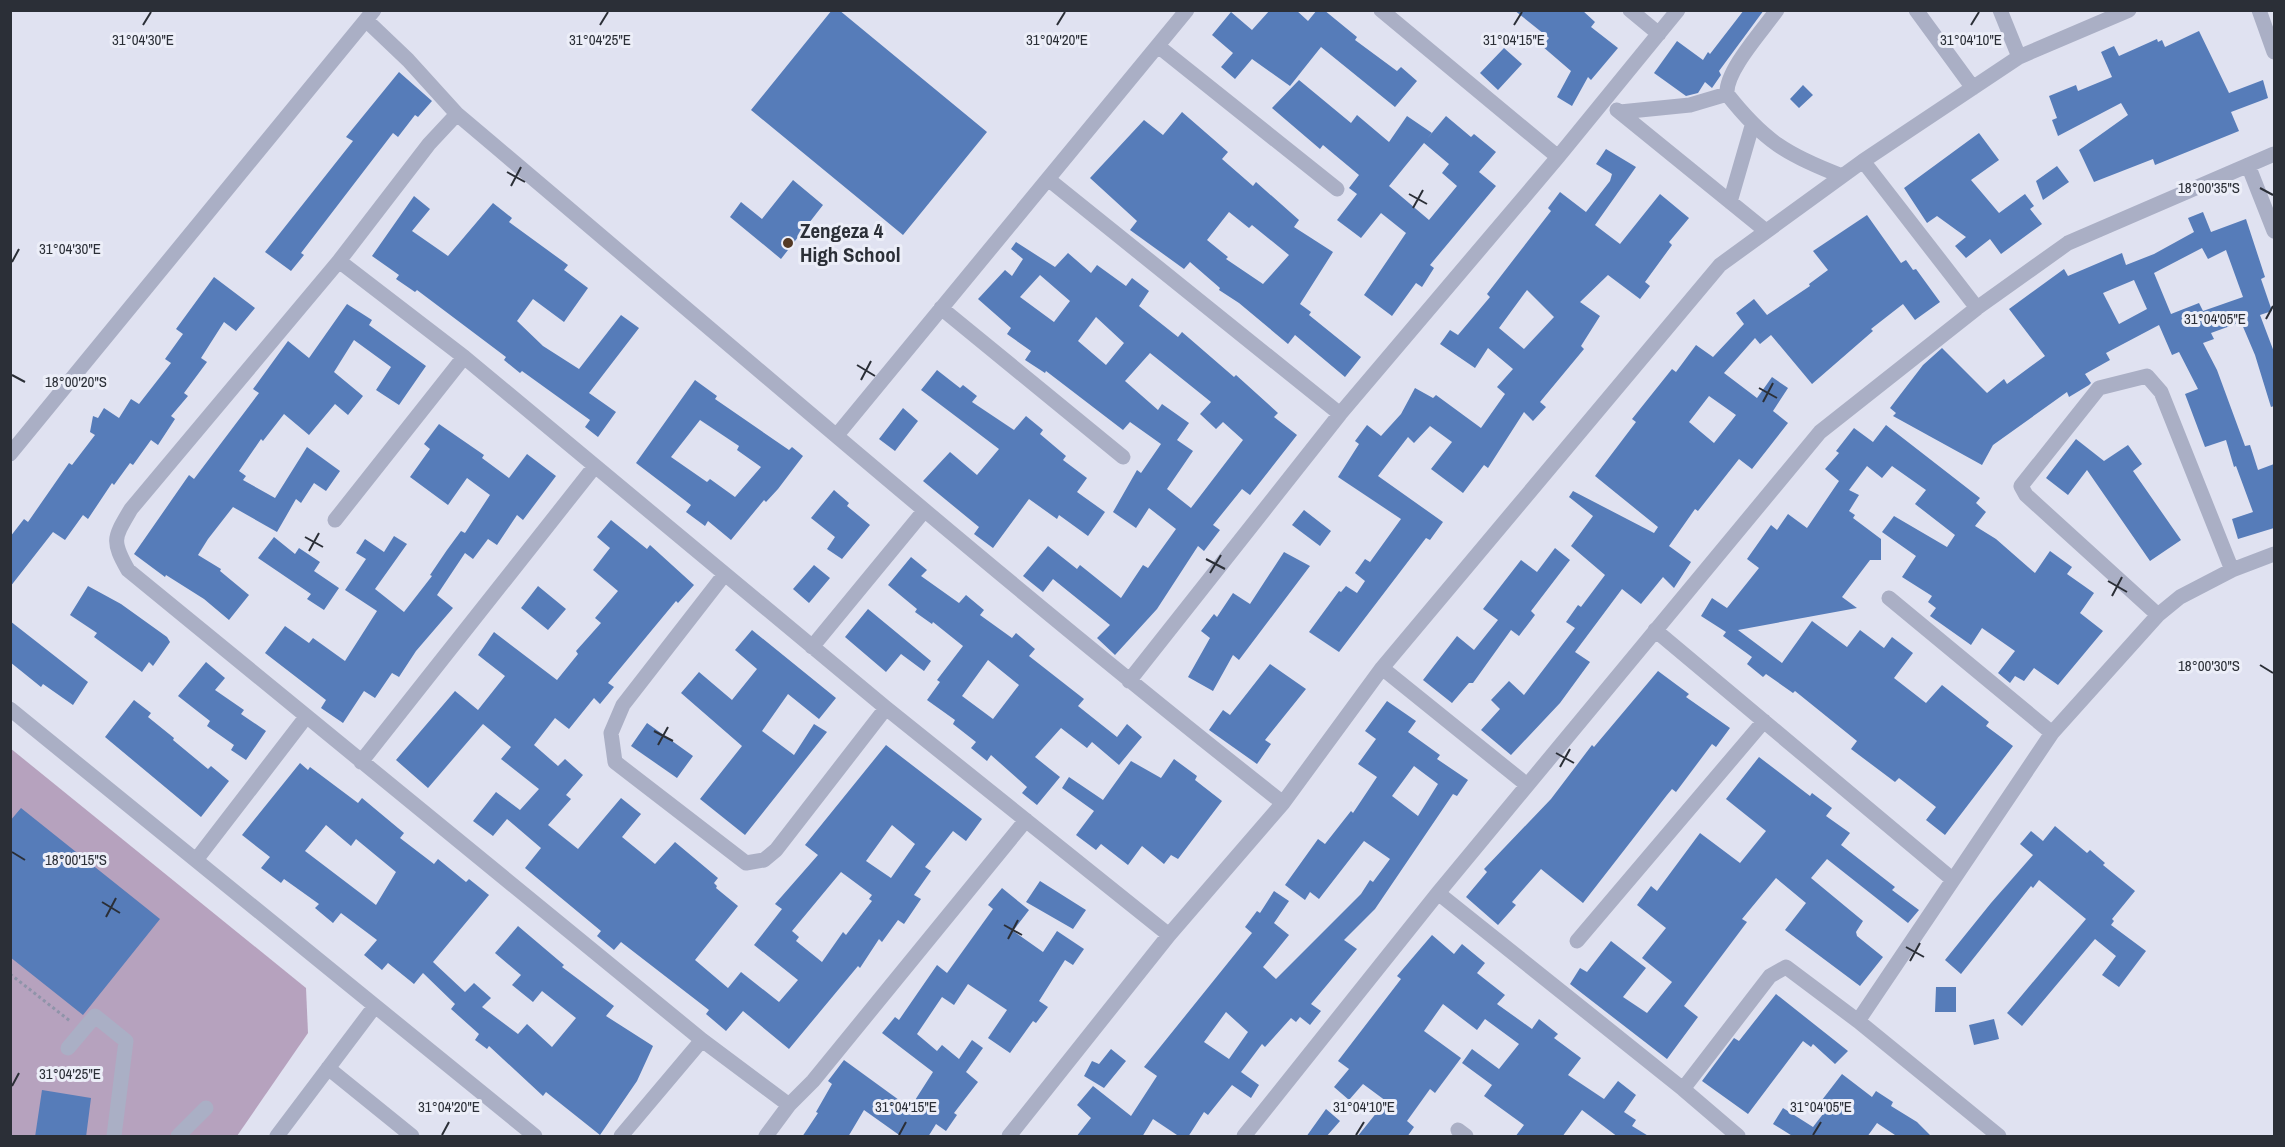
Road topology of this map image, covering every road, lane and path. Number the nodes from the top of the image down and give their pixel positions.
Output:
1 (1187, 10) edge
2 (1382, 10) edge
3 (1630, 10) edge
4 (1678, 10) edge
5 (1777, 10) edge
6 (1916, 10) edge
7 (2000, 10) edge
8 (2129, 10) edge
9 (2259, 10) edge
10 (370, 15) edge
11 (1659, 34) junction
12 (1158, 46) junction
13 (2274, 52) edge
14 (2019, 57) junction
15 (1972, 88) junction
16 (1727, 94) junction
17 (1605, 100) junction
18 (1620, 112) junction
19 (457, 114) junction
20 (1752, 126) junction
21 (2274, 154) edge
22 (1558, 158) junction
23 (1863, 161) junction
24 (2248, 165) junction
25 (1842, 176) junction
26 (1048, 179) junction
27 (1337, 189) dead end
28 (1730, 202) junction
29 (1766, 231) junction
30 (2274, 231) edge
31 (339, 261) junction
32 (941, 308) junction
33 (1977, 308) junction
34 (464, 357) junction
35 (1340, 414) junction
36 (837, 435) junction
37 (10, 454) edge
38 (1122, 458) dead end
39 (595, 466) junction
40 (924, 511) junction
41 (335, 520) dead end
42 (2274, 554) edge
43 (2232, 570) junction
44 (724, 575) junction
45 (1889, 598) dead end
46 (2158, 615) junction
47 (1655, 630) junction
48 (812, 647) junction
49 (1382, 668) junction
50 (1129, 681) junction
51 (886, 708) junction
52 (10, 709) edge
53 (306, 717) junction
54 (1764, 721) junction
55 (2052, 733) junction
56 (361, 762) junction
57 (1527, 785) junction
58 (1283, 803) junction
59 (1026, 820) junction
60 (196, 860) junction
61 (1952, 879) junction
62 (1438, 893) junction
63 (1169, 935) junction
64 (1577, 941) dead end
65 (10, 974) edge
66 (375, 1006) junction
67 (1858, 1021) junction
68 (83, 1030) junction
69 (702, 1040) junction
70 (68, 1048) dead end
71 (328, 1068) junction
72 (1683, 1089) junction
73 (789, 1105) junction
74 (206, 1108) dead end
75 (1735, 1136) edge
76 (114, 1137) edge
77 (178, 1137) edge
78 (277, 1137) edge
79 (412, 1137) edge
80 (535, 1137) edge
81 (621, 1137) edge
82 (766, 1137) edge
83 (1009, 1137) edge
84 (1244, 1137) edge
85 (1999, 1137) edge

1 - 12 street
2 - 22 street
3 - 11 street
4 - 11 street
5 - 16 street
6 - 15 street
7 - 14 street
8 - 14 street
9 - 13 street
10 - 19 street
10 - 37 street
11 - 17 street
12 - 26 street
12 - 27 street
14 - 15 street
15 - 23 street
16 - 18 street
16 - 20 street
17 - 18 street
17 - 22 street
18 - 28 street
19 - 31 street
19 - 36 street
20 - 25 street
20 - 28 street
21 - 24 street
22 - 35 street
23 - 25 street
23 - 33 street
24 - 30 street
24 - 33 street
25 - 29 street
26 - 32 street
26 - 35 street
28 - 29 street
29 - 49 street
31 - 34 street
31 - 53 street
32 - 36 street
32 - 38 street
33 - 47 street
34 - 39 street
34 - 41 street
35 - 50 street
36 - 40 street
39 - 44 street
39 - 56 street
40 - 48 street
40 - 50 street
42 - 43 street
43 - 46 street
43 - 46 street
44 - 48 street
44 - 51 street
45 - 55 street
46 - 55 street
47 - 54 street
47 - 57 street
48 - 51 street
49 - 57 street
49 - 58 street
50 - 58 street
51 - 59 street
52 - 60 street
53 - 56 street
53 - 60 street
54 - 61 street
54 - 64 street
55 - 61 street
56 - 69 street
57 - 62 street
58 - 63 street
59 - 63 street
59 - 73 street
60 - 66 street
61 - 67 street
62 - 72 street
62 - 84 street
63 - 83 street
65 - 68 path
66 - 71 street
66 - 80 street
67 - 72 street
67 - 85 street
68 - 70 street
68 - 76 street
69 - 73 street
69 - 81 street
71 - 78 street
71 - 79 street
72 - 75 street
73 - 82 street
74 - 77 street

